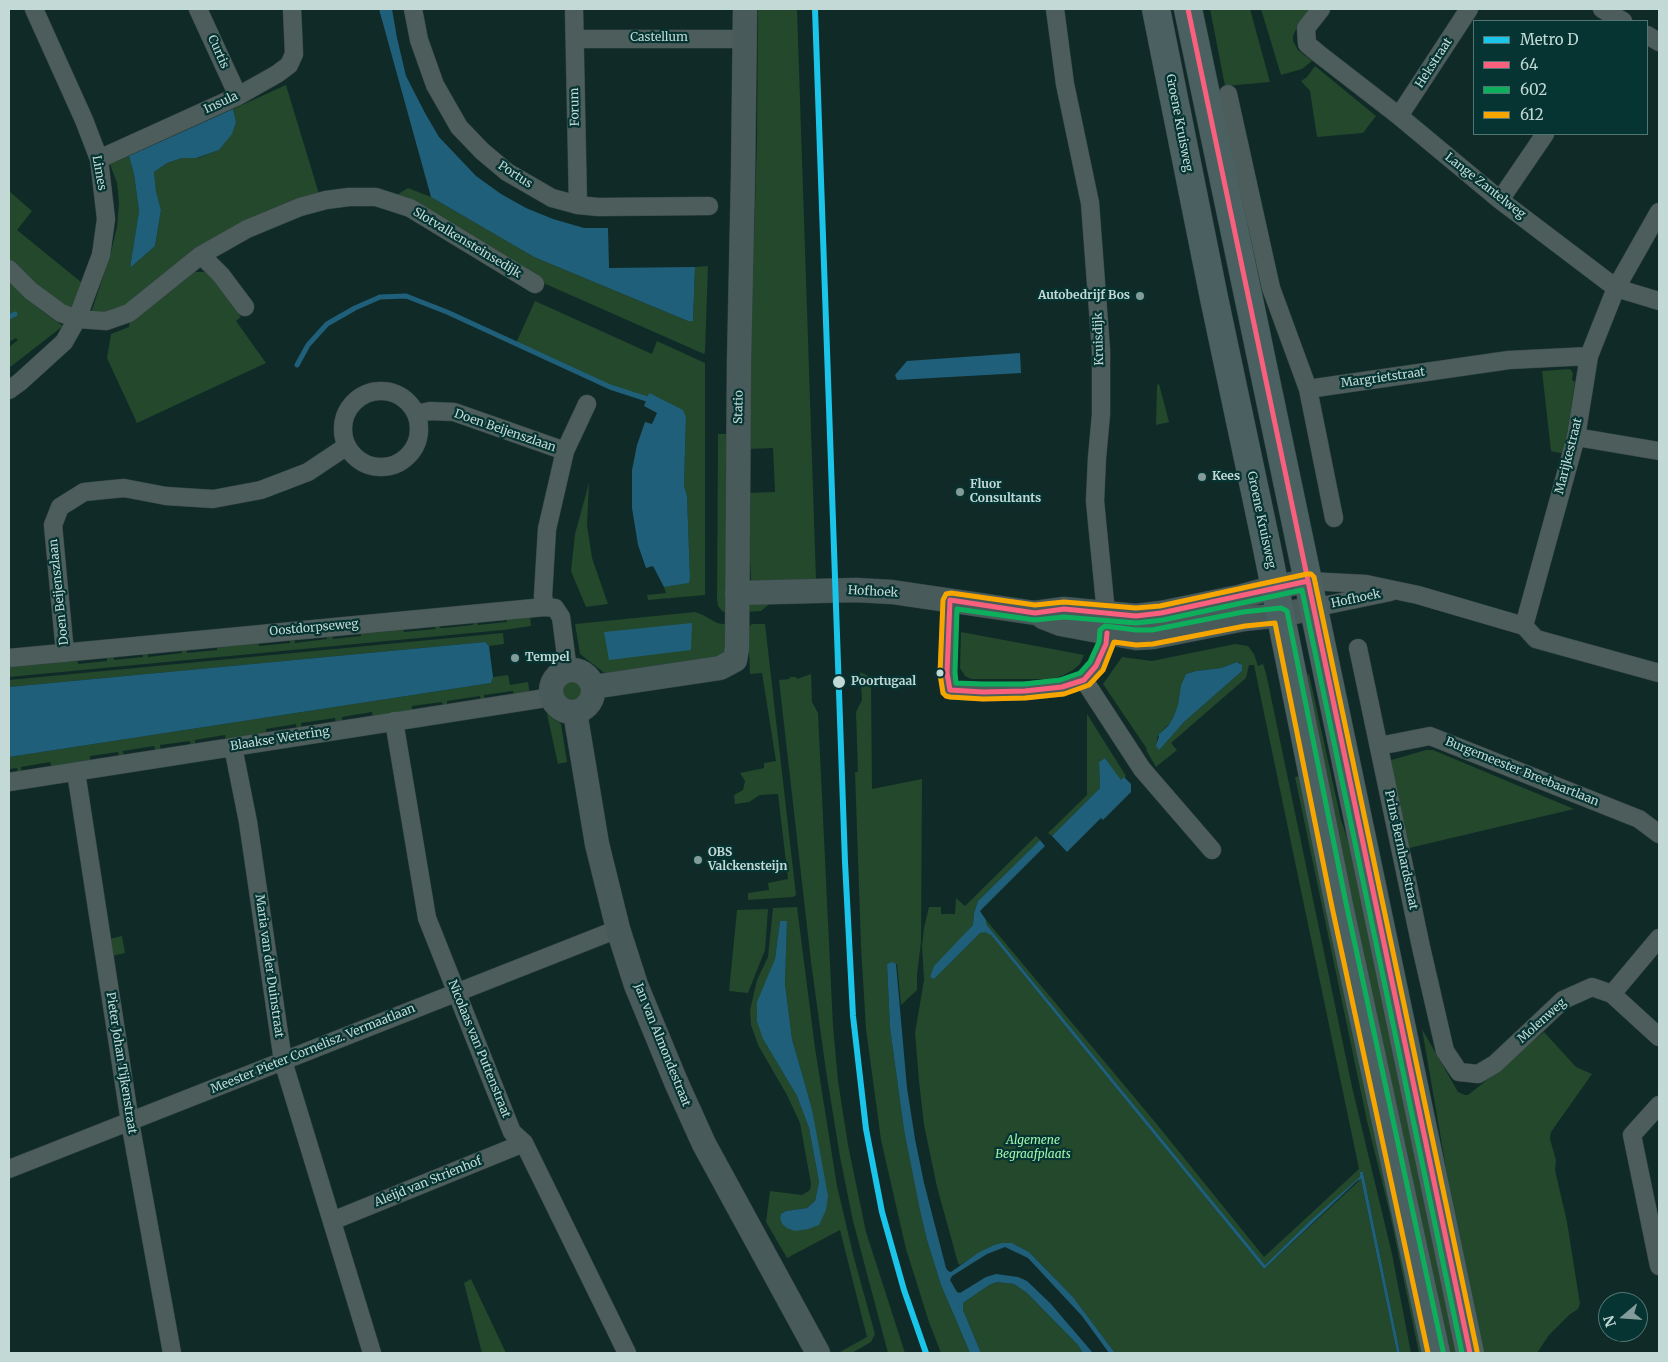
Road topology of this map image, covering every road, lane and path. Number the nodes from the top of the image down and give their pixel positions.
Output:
1 (34, 9) edge
2 (198, 9) edge
3 (292, 9) edge
4 (413, 9) edge
5 (574, 9) edge
6 (745, 9) edge
7 (1055, 9) edge
8 (1156, 9) edge
9 (1188, 9) edge
10 (1321, 9) edge
11 (1469, 9) edge
12 (1602, 9) edge
13 (1620, 20) edge
14 (1648, 36) edge
15 (575, 39) junction
16 (744, 39) junction
17 (1659, 42) edge
18 (1228, 94) dead end
19 (238, 96) junction
20 (1399, 116) junction
21 (1544, 135) edge
22 (99, 160) junction
23 (1500, 200) junction
24 (578, 205) junction
25 (709, 206) dead end
26 (1659, 212) edge
27 (201, 255) junction
28 (9, 268) edge
29 (536, 284) dead end
30 (1616, 288) junction
31 (1659, 301) edge
32 (245, 307) dead end
33 (77, 319) junction
34 (1589, 356) junction
35 (1308, 389) junction
36 (9, 390) edge
37 (587, 404) dead end
38 (416, 414) junction
39 (1576, 437) junction
40 (347, 446) junction
41 (1659, 451) edge
42 (565, 452) junction
43 (1334, 518) dead end
44 (1308, 581) junction
45 (1275, 587) junction
46 (1398, 590) junction
47 (737, 592) junction
48 (950, 600) junction
49 (544, 607) junction
50 (1313, 608) junction
51 (1281, 615) junction
52 (1107, 623) junction
53 (1524, 626) junction
54 (1358, 648) dead end
55 (66, 653) junction
56 (9, 658) edge
57 (568, 671) junction
58 (1659, 673) edge
59 (1084, 680) junction
60 (593, 687) junction
61 (552, 697) junction
62 (575, 712) junction
63 (394, 721) junction
64 (1379, 746) junction
65 (233, 747) junction
66 (76, 772) junction
67 (9, 782) edge
68 (1659, 834) edge
69 (1212, 850) dead end
70 (618, 929) junction
71 (1659, 938) edge
72 (456, 992) junction
73 (1612, 994) junction
74 (1659, 1037) edge
75 (1445, 1051) joint
76 (283, 1061) junction
77 (1659, 1105) edge
78 (130, 1122) junction
79 (524, 1143) junction
80 (9, 1169) edge
81 (332, 1222) junction
82 (1659, 1266) edge
83 (172, 1353) edge
84 (372, 1353) edge
85 (626, 1353) edge
86 (818, 1353) edge
87 (1436, 1353) edge
88 (1470, 1353) edge

1 - 22 street, Limes
2 - 19 street, Curtis
3 - 19 street, Insula
4 - 24 street, Portus
5 - 15 street, Forum
6 - 16 street, Statio
7 - 52 street, Kruisdijk
8 - 45 main road, Groene Kruisweg
9 - 44 main road
10 - 20 street, Lange Zantelweg
11 - 20 street, Hekstraat
12 - 13 street
14 - 17 street
15 - 16 street, Castellum
15 - 24 street, Forum
16 - 47 street, Statio
18 - 35 street
19 - 22 street, Insula
20 - 23 street, Lange Zantelweg
21 - 23 street
22 - 33 street, Limes
23 - 30 street, Lange Zantelweg
24 - 25 street, Portus
26 - 30 street, Marijkestraat
27 - 29 street, Slotvalkensteinsedijk
27 - 32 street
27 - 33 street, Slotvalkensteinsedijk
28 - 33 street, Slotvalkensteinsedijk
30 - 31 street, Lange Zantelweg
30 - 34 street, Marijkestraat
33 - 36 street, Limes
34 - 35 street, Margrietstraat
34 - 39 street, Marijkestraat
35 - 43 street
37 - 42 street, Doen Beijenszlaan
38 - 40 street
38 - 40 street
38 - 42 street, Doen Beijenszlaan
39 - 41 street
39 - 53 street, Marijkestraat
40 - 55 street, Doen Beijenszlaan
42 - 49 street, Doen Beijenszlaan
44 - 45 street, Hofhoek
44 - 46 street
44 - 50 main road
45 - 51 main road, Groene Kruisweg
45 - 52 street, Hofhoek
46 - 50 street, Hofhoek
46 - 53 street
47 - 48 street, Hofhoek
47 - 60 street, Statio
48 - 52 street, Hofhoek
48 - 59 street
49 - 55 street, Oostdorpseweg
49 - 57 street
50 - 51 street, Hofhoek
50 - 88 main road
51 - 52 street, Hofhoek
51 - 87 main road, Groene Kruisweg
52 - 59 street
53 - 58 street
54 - 64 street, Prins Bernhardstraat
55 - 56 street, Oostdorpseweg
57 - 60 street
57 - 61 street
59 - 69 street
60 - 62 street
61 - 62 street
61 - 63 street, Blaakse Wetering
62 - 70 street, Jan van Almondestraat
63 - 65 street, Blaakse Wetering
63 - 72 street, Nicolaas van Puttenstraat
64 - 68 street, Burgemeester Breebaartlaan
64 - 75 street, Prins Bernhardstraat
65 - 66 street, Blaakse Wetering
65 - 76 street, Maria van der Duinstraat
66 - 67 street, Blaakse Wetering
66 - 78 street, Pieter Johan Tijkenstraat
70 - 72 street, Meester Pieter Cornelisz. Vermaatlaan
70 - 86 street, Jan van Almondestraat
71 - 73 street
72 - 76 street, Meester Pieter Cornelisz. Vermaatlaan
72 - 79 street, Nicolaas van Puttenstraat
73 - 74 street
73 - 75 street, Molenweg
76 - 78 street, Meester Pieter Cornelisz. Vermaatlaan
76 - 81 street, Maria van der Duinstraat
77 - 82 street
78 - 80 street, Meester Pieter Cornelisz. Vermaatlaan
78 - 83 street, Pieter Johan Tijkenstraat
79 - 81 street, Aleijd van Strienhof
79 - 85 street, Nicolaas van Puttenstraat
81 - 84 street, Maria van der Duinstraat

